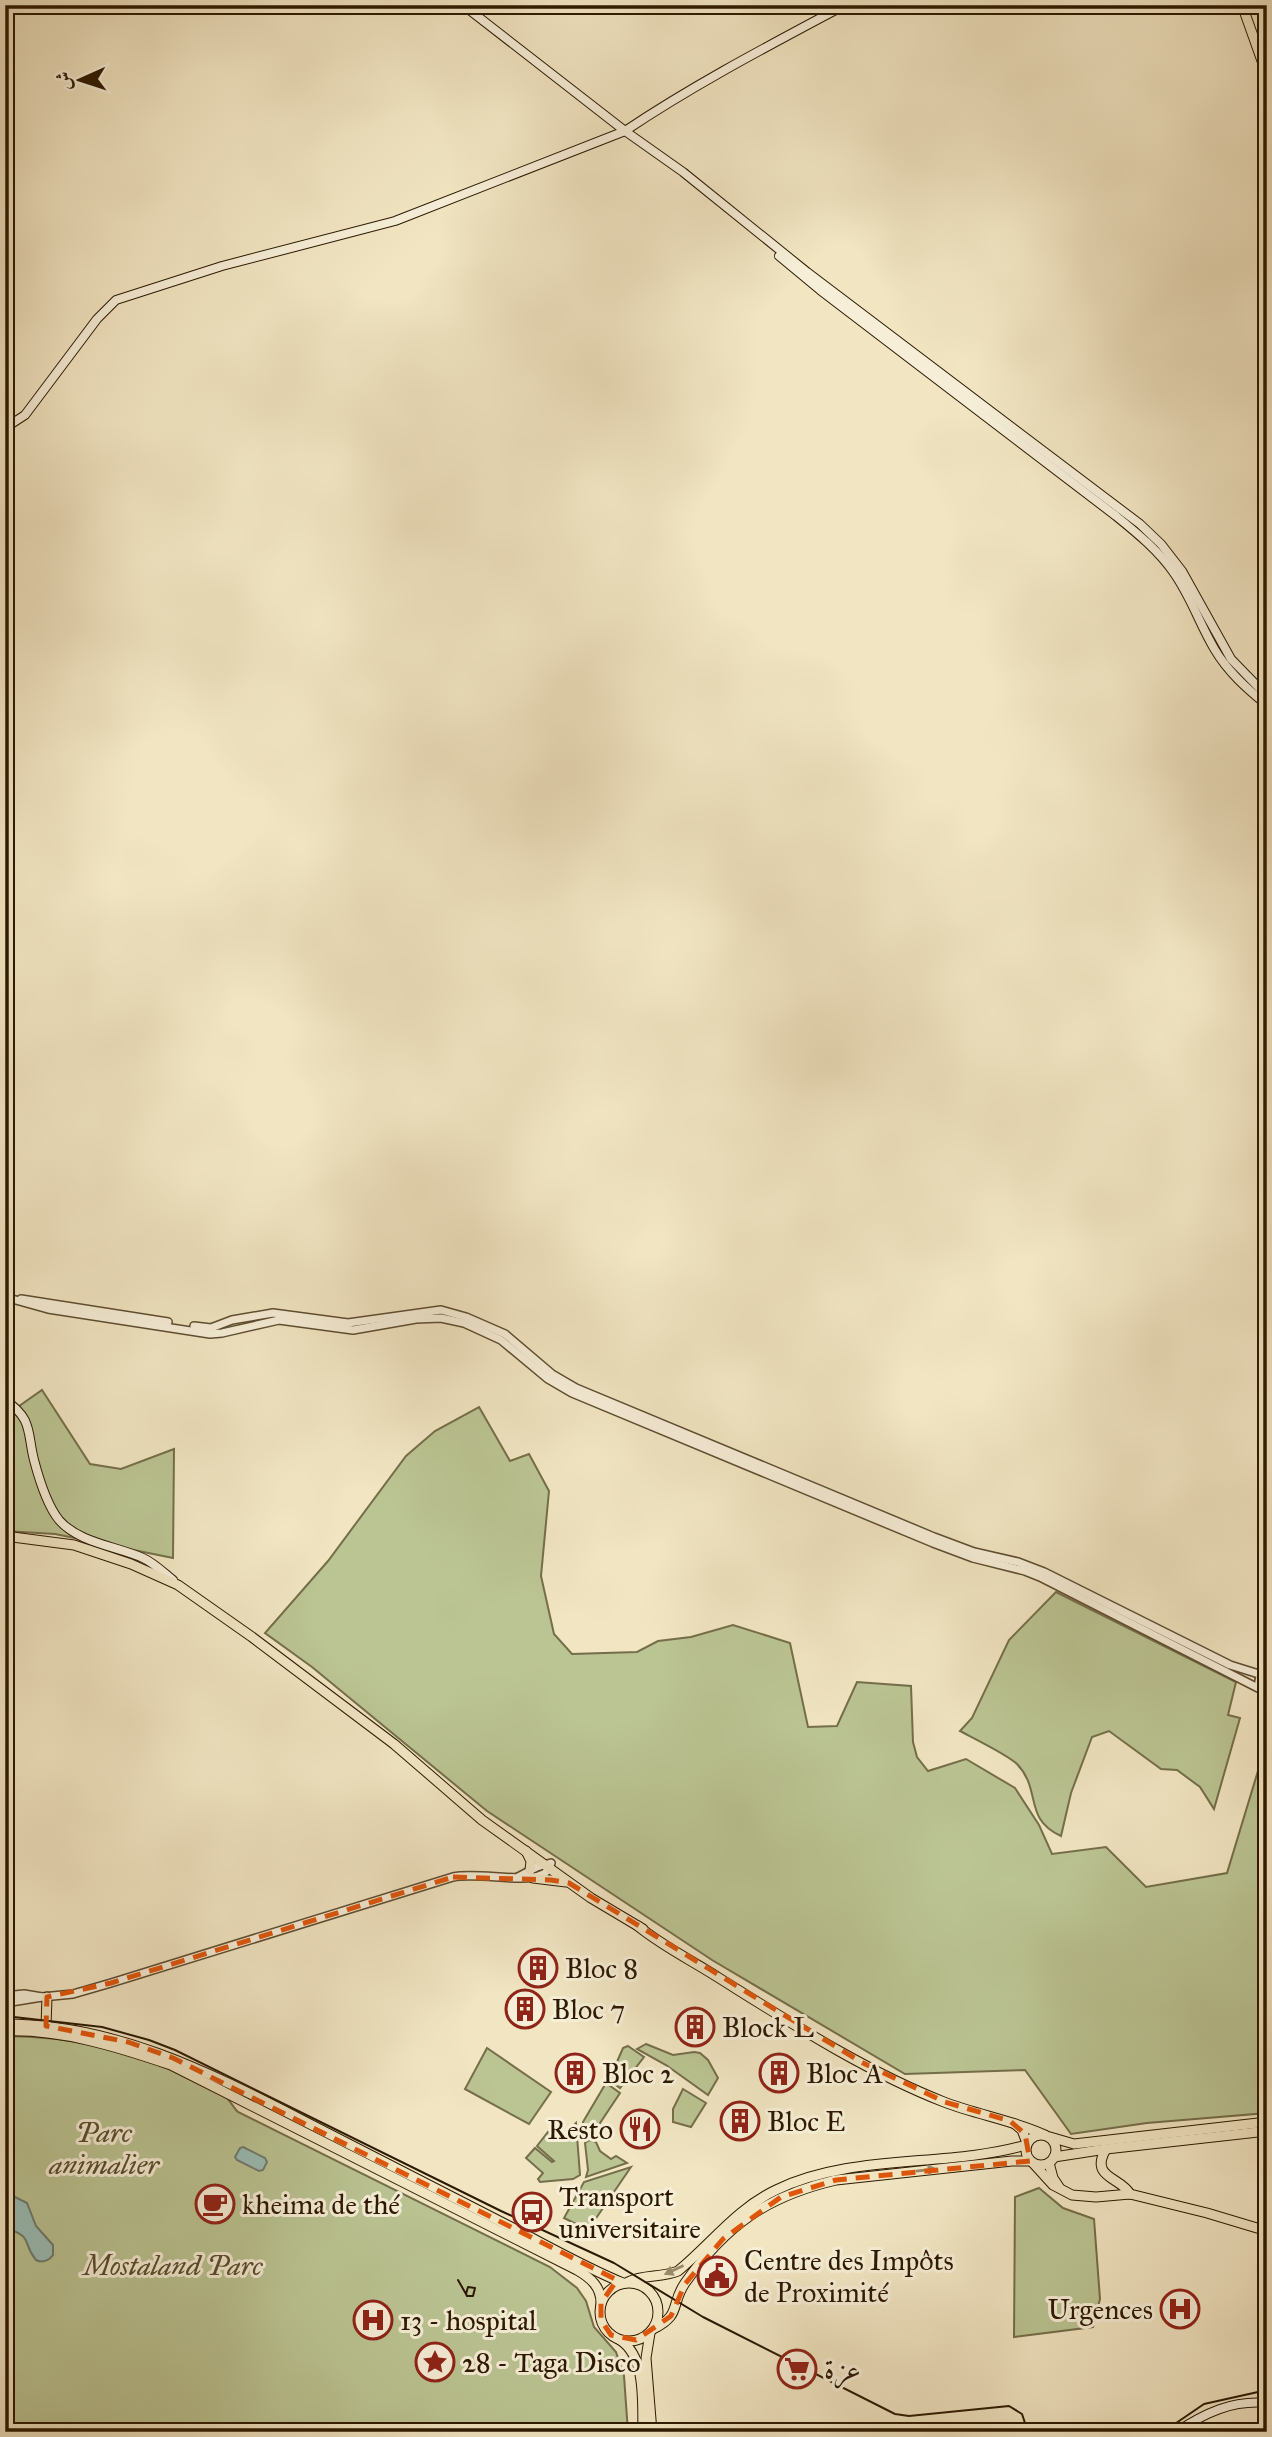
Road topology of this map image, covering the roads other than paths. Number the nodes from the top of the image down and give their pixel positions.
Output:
1 (463, 5) edge
2 (845, 5) edge
3 (1242, 5) edge
4 (1267, 75) edge
5 (625, 131) junction
6 (5, 428) edge
7 (1267, 696) edge
8 (1267, 705) edge
9 (7, 1298) edge
10 (5, 1400) edge
11 (5, 1536) edge
12 (178, 1585) junction
13 (1264, 1673) edge
14 (1264, 1691) edge
15 (469, 1808) junction
16 (525, 1850) junction
17 (549, 1865) junction
18 (531, 1874) junction
19 (569, 1883) junction
20 (643, 1929) junction
21 (5, 1996) edge
22 (44, 1997) junction
23 (5, 2003) edge
24 (5, 2024) edge
25 (46, 2026) junction
26 (5, 2031) edge
27 (1010, 2121) junction
28 (1267, 2122) edge
29 (1267, 2131) edge
30 (1048, 2136) junction
31 (1027, 2144) junction
32 (1106, 2149) junction
33 (1052, 2160) junction
34 (1032, 2162) junction
35 (1062, 2191) junction
36 (1130, 2194) junction
37 (1267, 2231) edge
38 (625, 2283) junction
39 (601, 2304) junction
40 (651, 2330) junction
41 (619, 2339) junction
42 (1267, 2403) edge
43 (643, 2432) edge
44 (652, 2432) edge
45 (1177, 2432) edge

1 - 5 main road
2 - 5 main road
3 - 4 main road
5 - 6 main road
5 - 7 main road
5 - 8 main road
9 - 13 street
9 - 14 street
10 - 12 main road
11 - 12 main road
12 - 15 main road
13 - 14 street
15 - 16 main road
15 - 17 main road
16 - 17 main road
16 - 18 main road
17 - 18 street
17 - 19 main road
17 - 20 main road
18 - 19 main road
18 - 22 street
19 - 20 main road
20 - 27 main road
21 - 22 street
22 - 23 street
22 - 25 main road
24 - 25 main road
25 - 38 main road
26 - 39 main road
27 - 30 main road
27 - 31 main road
28 - 30 main road
29 - 32 main road
30 - 31 main road
30 - 33 main road
31 - 34 main road
31 -> 38 main road
32 - 33 main road
32 - 36 main road
33 - 34 main road
33 - 35 main road
34 - 35 main road
40 -> 34 main road
35 - 36 main road
36 - 37 main road
38 - 39 main road
38 - 40 main road
39 - 41 main road
40 - 41 main road
40 - 44 main road
41 - 43 main road
42 - 45 main road

